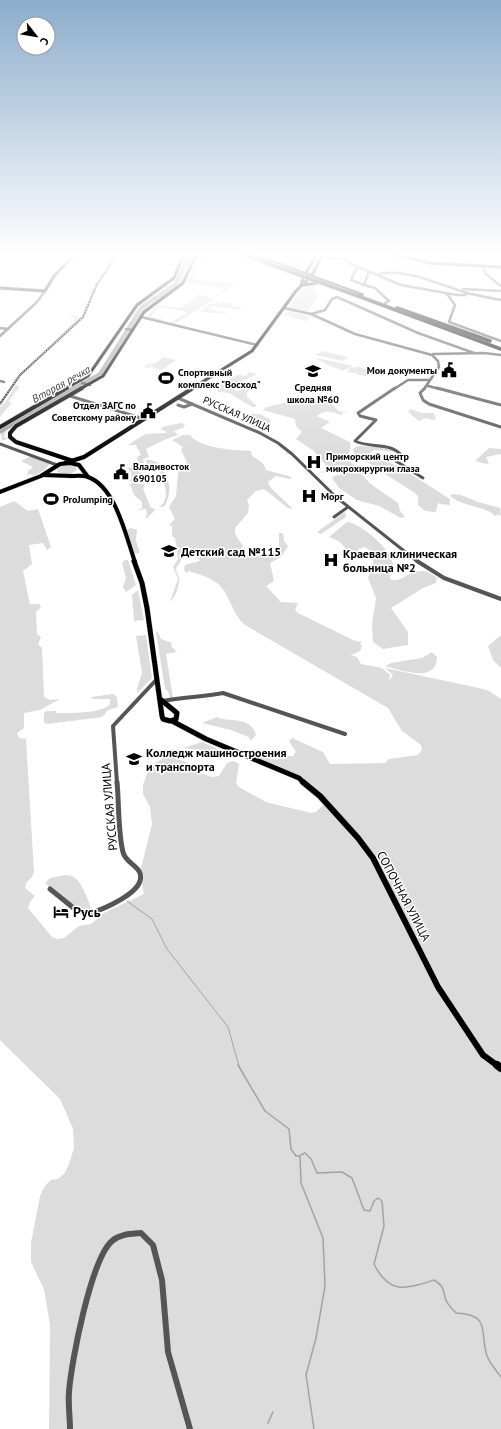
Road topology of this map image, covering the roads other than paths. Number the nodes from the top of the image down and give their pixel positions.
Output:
1 (17, 321) edge
2 (126, 321) edge
3 (139, 321) edge
4 (156, 321) edge
5 (275, 321) edge
6 (325, 321) edge
7 (390, 321) edge
8 (421, 321) edge
9 (433, 321) edge
10 (450, 321) edge
11 (0, 328) edge
12 (8, 329) junction
13 (126, 329) dead end
14 (133, 330) junction
15 (0, 336) edge
16 (501, 341) edge
17 (257, 345) junction
18 (501, 345) edge
19 (501, 349) edge
20 (474, 353) junction
21 (431, 354) junction
22 (501, 355) edge
23 (430, 380) junction
24 (0, 381) edge
25 (4, 382) dead end
26 (82, 382) dead end
27 (90, 385) junction
28 (428, 386) junction
29 (60, 396) dead end
30 (68, 397) junction
31 (178, 398) junction
32 (192, 404) junction
33 (178, 405) dead end
34 (501, 405) edge
35 (144, 419) junction
36 (501, 426) edge
37 (0, 427) edge
38 (0, 444) edge
39 (84, 457) junction
40 (73, 460) junction
41 (65, 463) junction
42 (57, 465) junction
43 (80, 468) junction
44 (53, 469) junction
45 (57, 475) junction
46 (41, 476) junction
47 (70, 476) junction
48 (88, 477) junction
49 (423, 478) dead end
50 (0, 492) edge
51 (348, 507) junction
52 (334, 517) dead end
53 (501, 599) edge
54 (157, 679) junction
55 (162, 700) junction
56 (172, 721) junction
57 (345, 734) dead end
58 (50, 889) dead end
59 (501, 1068) edge
60 (70, 1429) edge
61 (190, 1429) edge

1 - 12 street
2 - 37 main road
3 - 14 main road
4 - 17 street
5 - 17 main road, РУССКАЯ УЛИЦА
6 - 21 street
7 - 20 street
8 - 19 highway
9 - 18 highway
10 - 16 street
11 - 12 street
12 - 15 street
13 - 14 street
14 - 27 main road
17 - 31 main road, РУССКАЯ УЛИЦА
20 - 21 street
20 - 22 street
21 - 23 street
23 - 28 street
23 - 49 street
24 - 25 street
26 - 27 street
27 - 30 main road
28 - 34 street
28 - 36 street
29 - 30 street
30 - 35 street
30 - 40 main road
31 - 32 street, РУССКАЯ УЛИЦА
31 - 35 main road, РУССКАЯ УЛИЦА
32 - 33 street
32 - 51 street, РУССКАЯ УЛИЦА
35 - 39 main road, РУССКАЯ УЛИЦА
38 - 42 street
39 - 40 main road, РУССКАЯ УЛИЦА
39 - 43 main road
40 - 41 main road, РУССКАЯ УЛИЦА
41 - 42 main road, РУССКАЯ УЛИЦА
41 - 43 main road
42 - 44 main road
43 - 47 main road
43 - 48 main road
44 - 45 main road
44 - 46 main road
45 - 46 main road
45 - 47 main road
46 - 50 main road
47 - 48 main road
48 - 54 main road
51 - 52 street
51 - 53 street, РУССКАЯ УЛИЦА
54 - 55 main road
54 - 58 street, РУССКАЯ УЛИЦА
55 - 56 main road
55 - 56 main road
55 - 57 street
56 - 59 main road, СОПОЧНАЯ УЛИЦА
60 - 61 street

